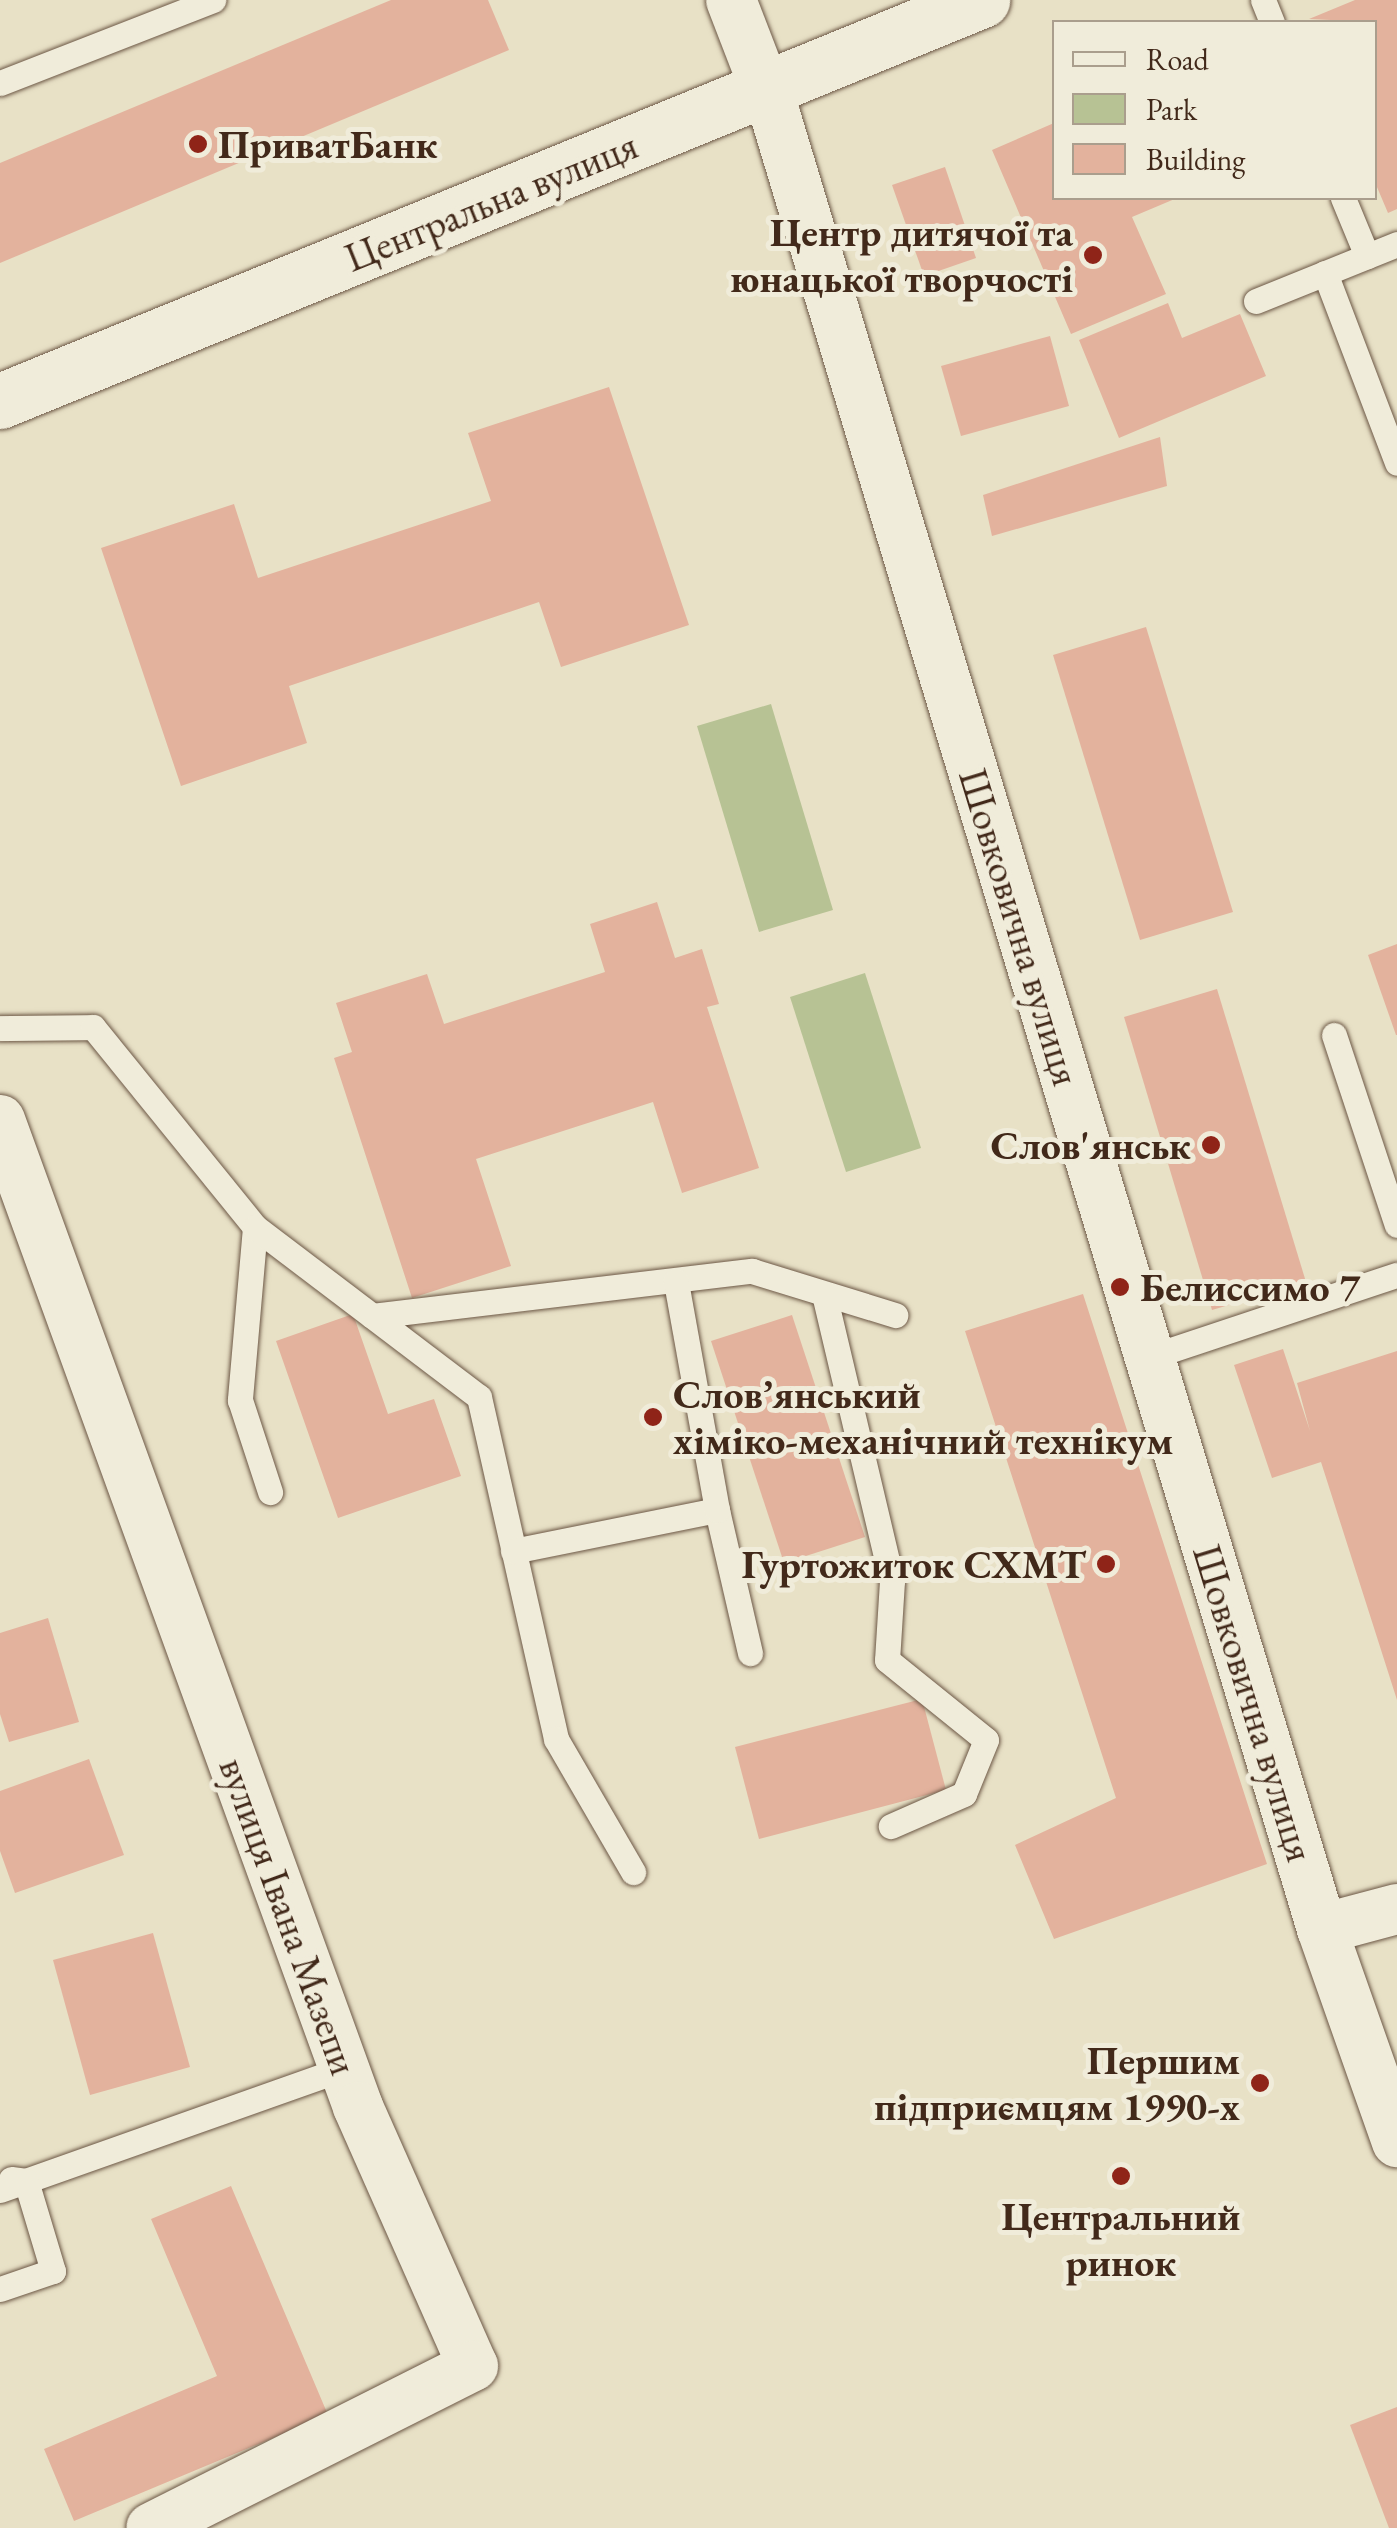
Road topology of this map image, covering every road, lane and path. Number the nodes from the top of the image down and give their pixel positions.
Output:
1 (213, 0) edge
2 (731, 0) edge
3 (982, 0) edge
4 (0, 82) edge
5 (766, 88) junction
6 (1344, 200) edge
7 (1397, 244) edge
8 (1367, 256) junction
9 (1326, 273) junction
10 (1256, 301) dead end
11 (0, 402) edge
12 (1397, 462) edge
13 (0, 1028) edge
14 (1334, 1035) dead end
15 (0, 1120) edge
16 (1397, 1226) edge
17 (254, 1228) junction
18 (1397, 1275) edge
19 (676, 1281) junction
20 (824, 1294) junction
21 (895, 1315) dead end
22 (372, 1316) junction
23 (1150, 1356) junction
24 (270, 1492) dead end
25 (717, 1510) junction
26 (514, 1550) junction
27 (750, 1654) dead end
28 (891, 1826) dead end
29 (633, 1872) dead end
30 (1397, 1909) edge
31 (1322, 1929) junction
32 (344, 2068) junction
33 (1397, 2142) edge
34 (0, 2178) edge
35 (26, 2182) junction
36 (0, 2190) edge
37 (0, 2289) edge
38 (151, 2528) edge

1 - 4 lane
2 - 5 street, Шовковична вулиця
3 - 5 street, Центральна вулиця
5 - 11 street, Центральна вулиця
5 - 23 street, Шовковична вулиця
6 - 8 lane
7 - 8 lane
8 - 9 lane
9 - 10 lane
9 - 12 lane
13 - 17 lane
14 - 16 lane
15 - 32 street, вулиця Івана Мазепи
17 - 22 lane
17 - 24 lane
18 - 23 lane
19 - 20 lane
19 - 22 lane
19 - 25 lane
20 - 21 lane
20 - 28 lane
22 - 26 lane
23 - 31 street, Шовковична вулиця
25 - 26 lane
25 - 27 lane
26 - 29 lane
30 - 31 street
31 - 33 street, Шовковична вулиця
32 - 35 lane
32 - 38 street, вулиця Івана Мазепи
34 - 35 lane
35 - 36 lane
35 - 37 lane

